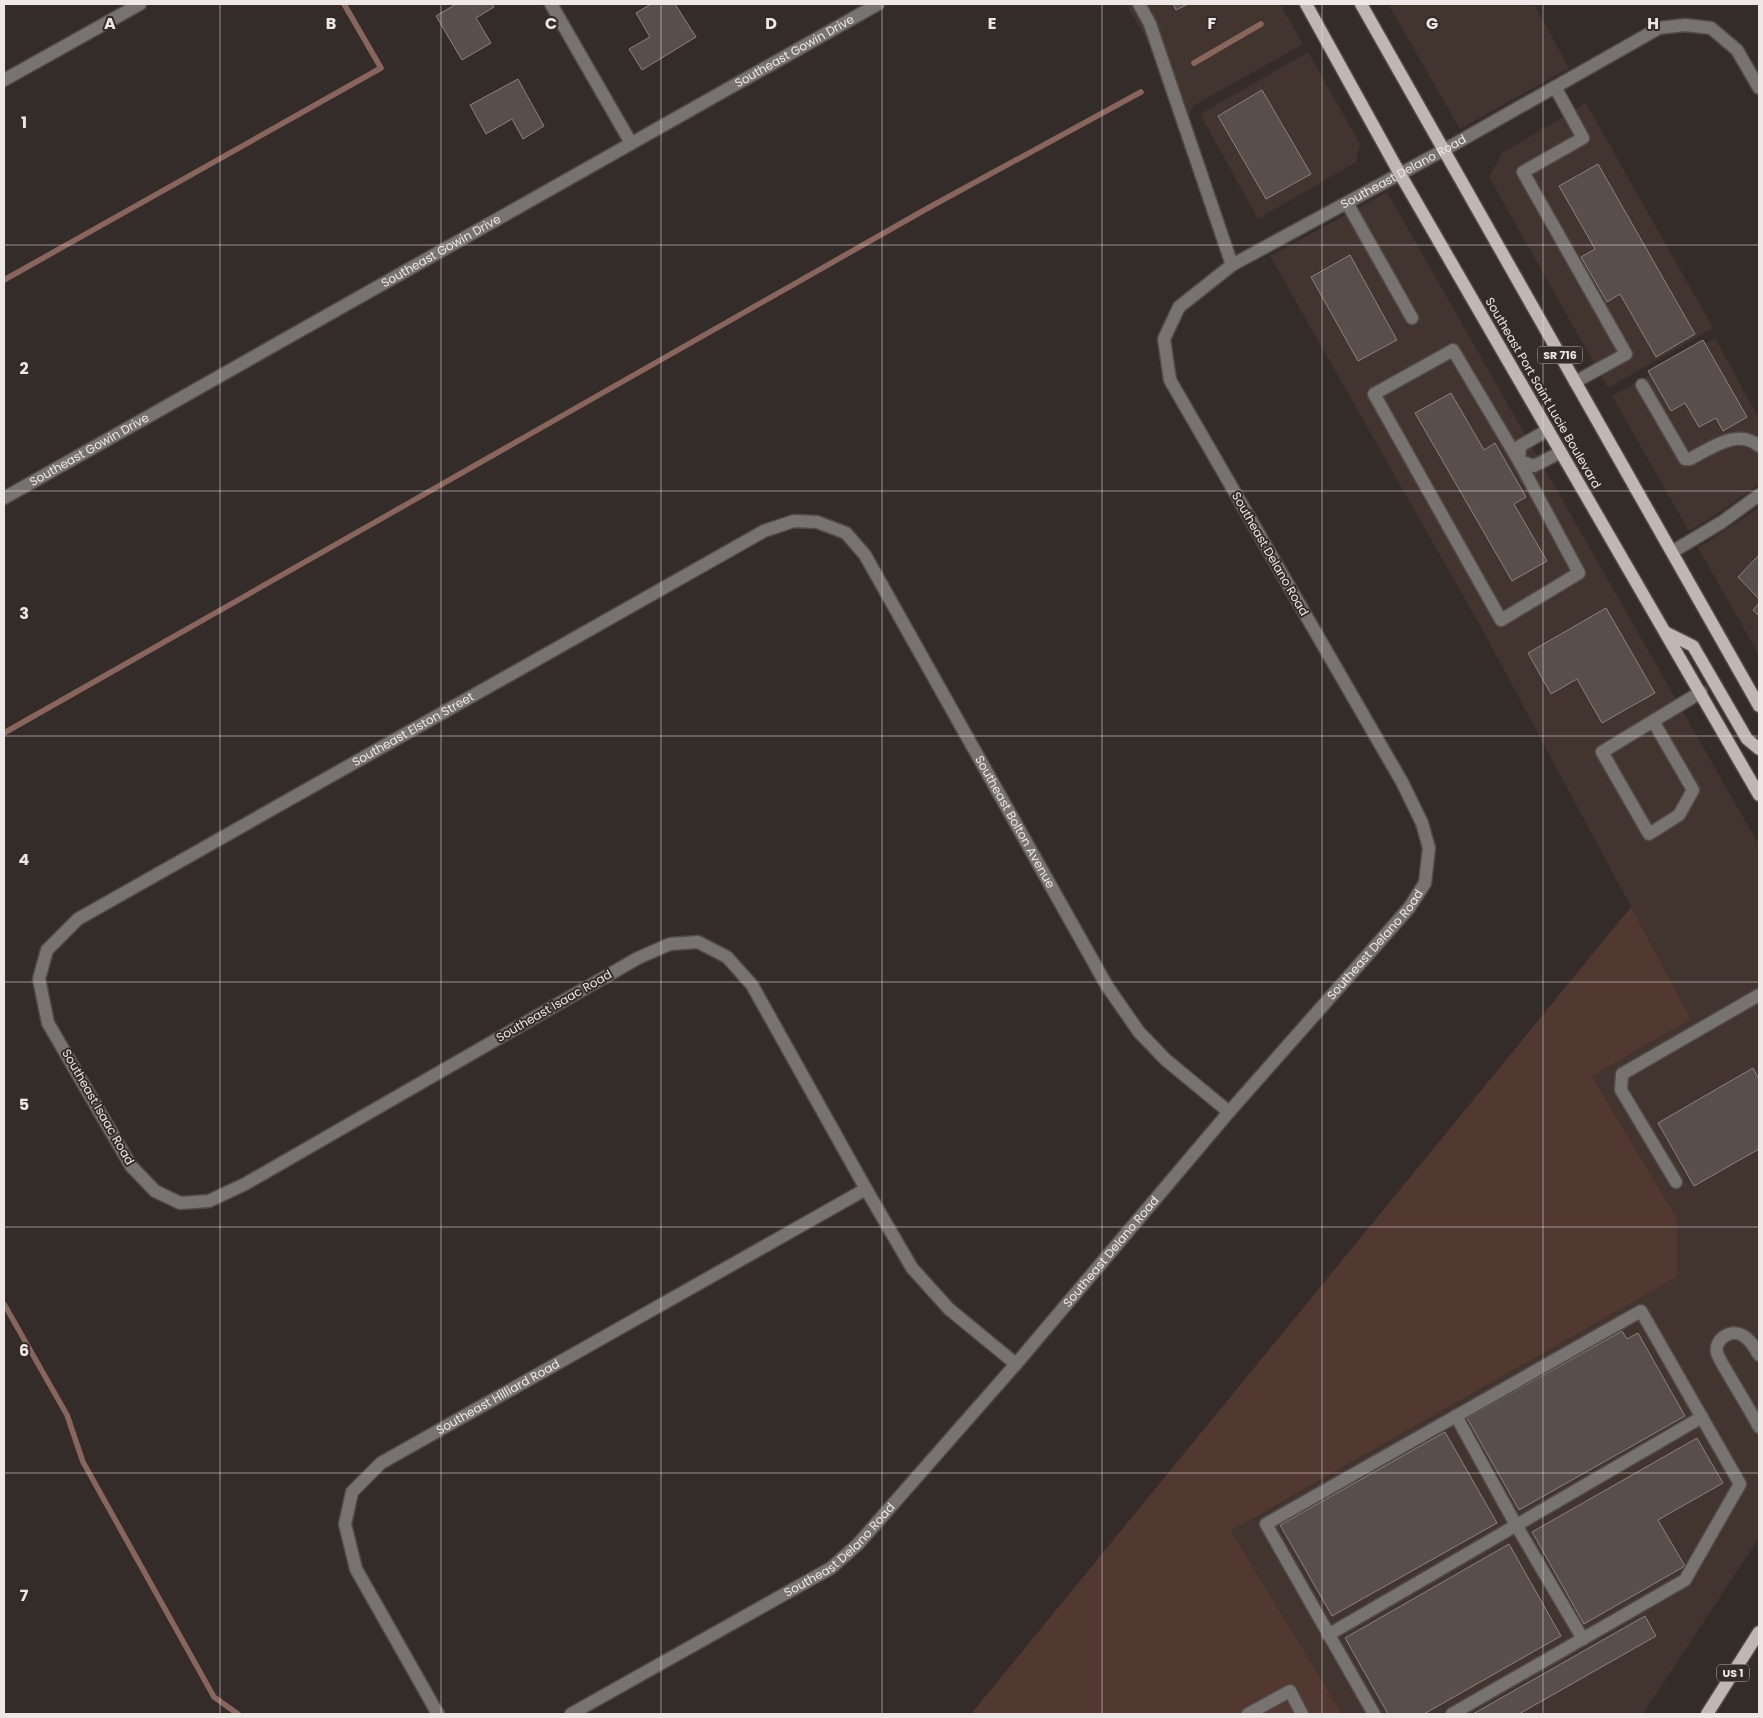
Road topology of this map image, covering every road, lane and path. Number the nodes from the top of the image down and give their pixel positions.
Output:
1 (140, 4) edge
2 (551, 4) edge
3 (878, 4) edge
4 (1139, 4) edge
5 (1306, 4) edge
6 (1361, 4) edge
7 (4, 80) edge
8 (1555, 87) junction
9 (1759, 88) edge
10 (631, 143) junction
11 (1444, 150) junction
12 (1400, 174) junction
13 (1347, 203) junction
14 (1232, 265) junction
15 (1412, 318) dead end
16 (1576, 382) junction
17 (1642, 386) dead end
18 (1548, 430) junction
19 (1759, 446) edge
20 (1561, 452) junction
21 (1519, 461) junction
22 (4, 498) edge
23 (1757, 501) edge
24 (817, 522) joint
25 (1672, 552) junction
26 (1665, 632) junction
27 (1701, 692) junction
28 (1759, 706) edge
29 (1653, 722) junction
30 (1759, 749) edge
31 (1759, 795) edge
32 (39, 979) joint
33 (1759, 995) edge
34 (1229, 1112) junction
35 (1676, 1182) dead end
36 (866, 1189) junction
37 (1759, 1356) edge
38 (1016, 1364) junction
39 (1456, 1416) junction
40 (1702, 1416) junction
41 (1759, 1427) edge
42 (1516, 1525) junction
43 (1759, 1632) edge
44 (1328, 1635) junction
45 (1583, 1639) junction
46 (438, 1714) edge
47 (571, 1714) edge
48 (1248, 1714) edge
49 (1302, 1714) edge
50 (1374, 1714) edge
51 (1452, 1714) edge
52 (1707, 1714) edge

1 - 7 street
2 - 10 street
3 - 10 street, Southeast Gowin Drive
4 - 14 street
5 - 12 main road, Southeast Port Saint Lucie Boulevard
6 - 11 main road, SR 716
8 - 9 street, Southeast Delano Road
8 - 11 street, Southeast Delano Road
8 - 16 street
10 - 22 street, Southeast Gowin Drive
11 - 12 street, Southeast Delano Road
11 - 16 main road, SR 716
12 - 13 street, Southeast Delano Road
12 - 18 main road, Southeast Port Saint Lucie Boulevard
13 - 14 street, Southeast Delano Road
13 - 15 street
14 - 34 street, Southeast Delano Road
16 - 25 main road, SR 716
17 - 19 street
18 - 20 main road, Southeast Port Saint Lucie Boulevard
18 - 21 street
20 - 21 street
20 - 26 main road, Southeast Port Saint Lucie Boulevard
21 - 21 street
23 - 25 street
24 - 32 street, Southeast Elston Street
24 - 34 street, Southeast Bolton Avenue
25 - 28 main road, SR 716
26 - 27 main road, Southeast Port Saint Lucie Boulevard
26 - 30 main road
27 - 29 street
27 - 31 main road, Southeast Port Saint Lucie Boulevard
29 - 29 street
32 - 36 street, Southeast Isaac Road
33 - 35 street
34 - 38 street, Southeast Delano Road
36 - 38 street, Southeast Isaac Road
36 - 46 street, Southeast Hilliard Road
37 - 41 street
38 - 47 street, Southeast Delano Road
39 - 40 street
39 - 42 street
39 - 44 street
40 - 42 street
40 - 45 street
42 - 44 street
42 - 45 street
43 - 52 main road, US 1
44 - 50 street
45 - 51 street
48 - 49 street

